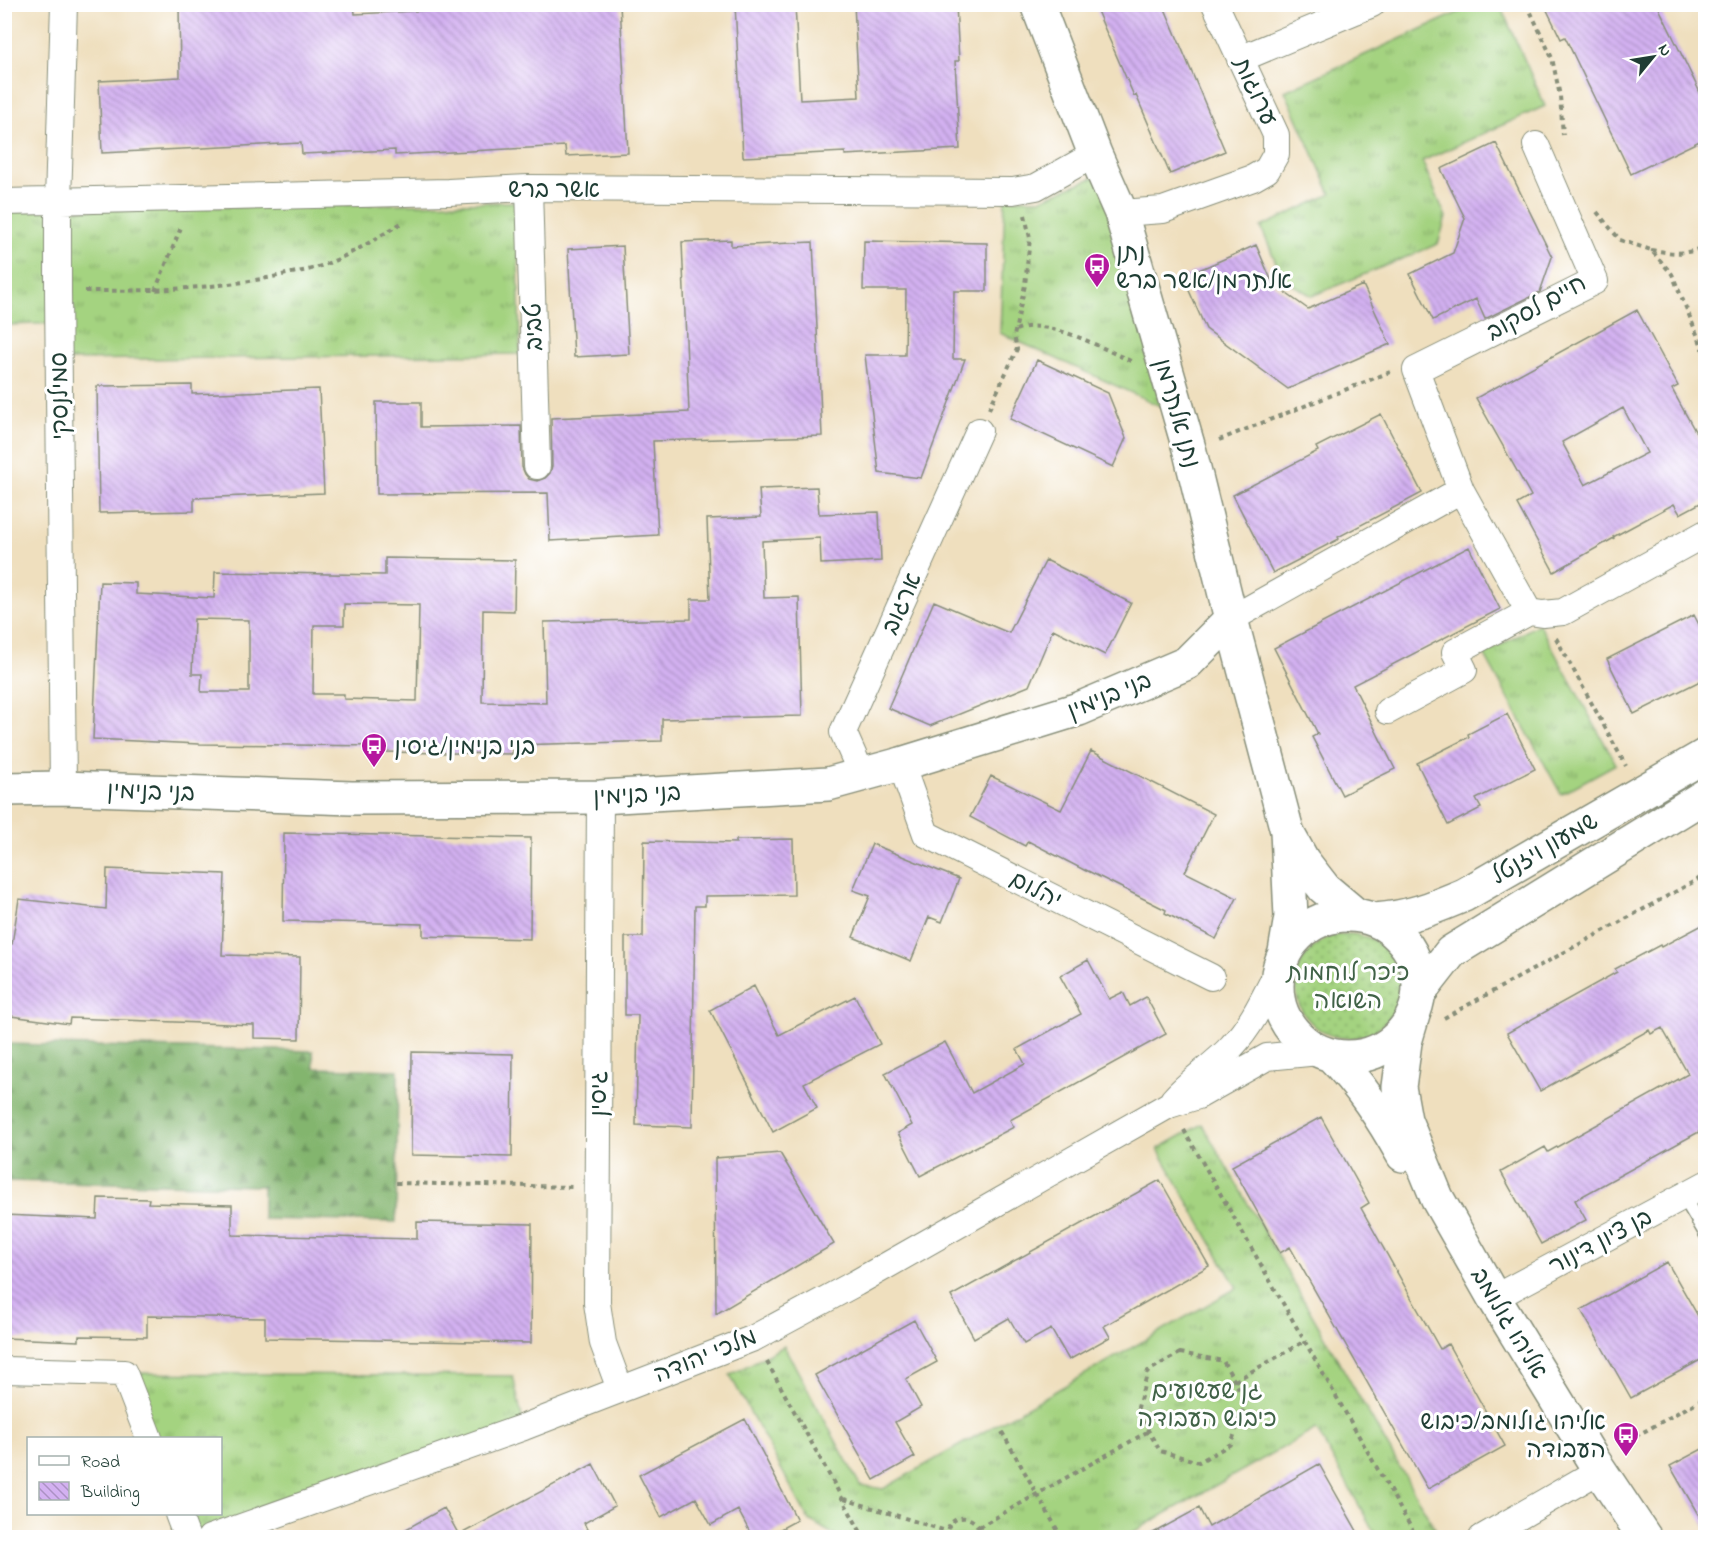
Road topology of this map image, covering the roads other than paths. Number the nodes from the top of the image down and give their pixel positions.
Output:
1 (64, 4) edge
2 (1037, 4) edge
3 (1215, 4) edge
4 (1372, 4) edge
5 (1240, 59) junction
6 (1536, 145) dead end
7 (1095, 154) junction
8 (529, 188) junction
9 (58, 201) junction
10 (4, 202) edge
11 (1121, 213) junction
12 (979, 431) road end
13 (537, 466) dead end
14 (1461, 490) junction
15 (1706, 533) edge
16 (1536, 613) junction
17 (1232, 619) junction
18 (1388, 711) dead end
19 (1706, 755) edge
20 (901, 764) junction
21 (862, 775) junction
22 (63, 788) junction
23 (4, 789) edge
24 (1706, 795) edge
25 (600, 796) junction
26 (1287, 831) junction
27 (1366, 918) junction
28 (1281, 963) junction
29 (1211, 977) dead end
30 (1422, 1010) junction
31 (1325, 1053) junction
32 (1169, 1105) junction
33 (1706, 1184) edge
34 (1683, 1196) junction
35 (1437, 1198) junction
36 (1706, 1235) edge
37 (1494, 1298) junction
38 (4, 1370) edge
39 (620, 1389) junction
40 (149, 1437) edge
41 (1597, 1465) junction
42 (178, 1515) edge
43 (187, 1538) edge
44 (210, 1538) edge
45 (1482, 1538) edge
46 (1645, 1538) edge

1 - 9 street, סמילנסקי
2 - 7 street, נתן אלתרמן
3 - 5 street, ערוגות
4 - 5 street
5 - 11 street, ערוגות
6 - 14 street, חיים לסקוב
7 - 8 street, אשר ברש
7 - 11 street, נתן אלתרמן
8 - 9 street, אשר ברש
8 - 13 street, טביב
9 - 10 street, אשר ברש
9 - 22 street, סמילנסקי
11 - 17 street, נתן אלתרמן
12 - 21 street, ארגוב
14 - 16 street
14 - 17 street
15 - 16 street
16 - 18 street
17 - 20 street, בני בנימין
17 - 26 street, נתן אלתרמן
19 - 27 street, שמעון ויזנטל
20 - 21 street, בני בנימין
20 - 29 street, יהלום
21 - 25 street, בני בנימין
22 - 23 street, בני בנימין
22 - 25 street, בני בנימין
24 - 30 street, שמעון ויזנטל
25 - 39 street, גיסין
26 - 27 street, נתן אלתרמן
26 - 28 street, נתן אלתרמן
27 - 28 street
27 - 30 street
28 - 31 street
28 - 32 street, מלכי יהודה
30 - 31 street
30 - 35 street, אליהו גולומב
31 - 32 street, מלכי יהודה
31 - 35 street, אליהו גולומב
32 - 39 street, מלכי יהודה
33 - 34 street, בן ציון דינור
34 - 36 lane
34 - 37 street, בן ציון דינור
35 - 37 street, אליהו גולומב
37 - 41 street, אליהו גולומב
38 - 40 street
39 - 44 street, מלכי יהודה
41 - 45 street
41 - 46 street, אליהו גולומב
42 - 43 street

